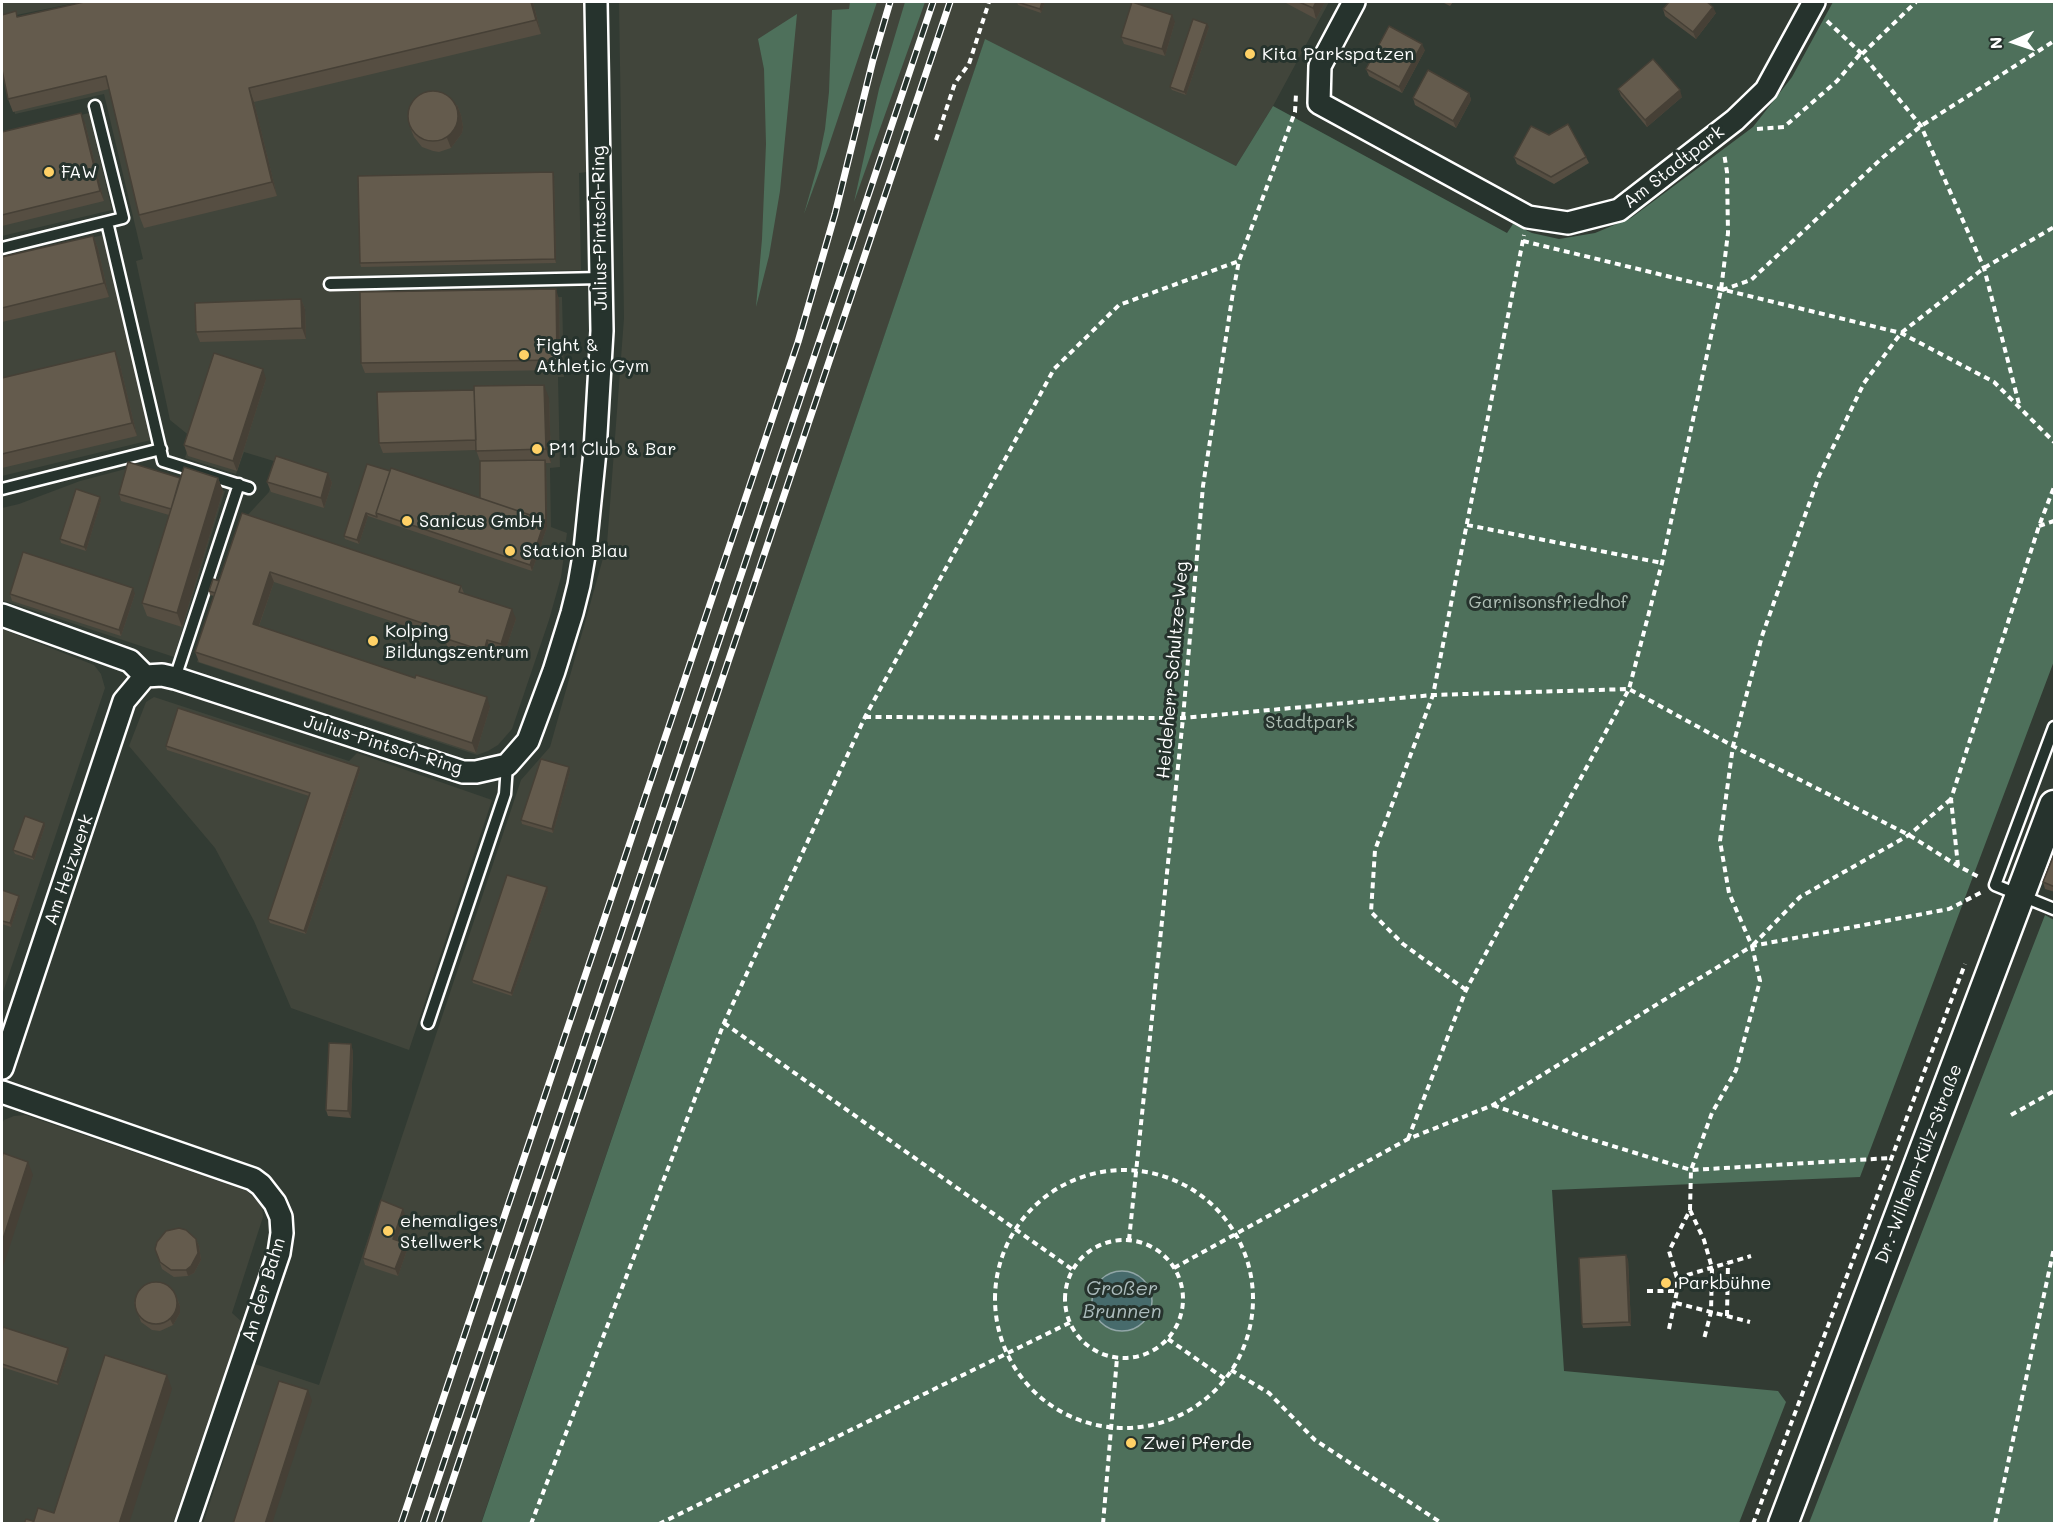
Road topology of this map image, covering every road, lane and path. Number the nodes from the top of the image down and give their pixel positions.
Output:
1 (596, 2) edge
2 (989, 2) edge
3 (1354, 2) edge
4 (1916, 2) edge
5 (1812, 4) edge
6 (2055, 41) edge
7 (1862, 54) junction
8 (95, 106) dead end
9 (1295, 112) dead end
10 (1921, 126) junction
11 (1721, 131) junction
12 (936, 140) dead end
13 (1528, 217) junction
14 (106, 222) junction
15 (2055, 227) edge
16 (1523, 241) junction
17 (2, 248) edge
18 (1239, 261) junction
19 (1984, 268) junction
20 (601, 278) junction
21 (330, 284) dead end
22 (1721, 290) junction
23 (1901, 333) junction
24 (2019, 405) junction
25 (2055, 442) edge
26 (160, 449) junction
27 (2055, 487) edge
28 (2, 489) edge
29 (2055, 521) edge
30 (1467, 525) junction
31 (2039, 526) junction
32 (1662, 562) junction
33 (2, 615) edge
34 (145, 676) junction
35 (175, 678) junction
36 (1629, 688) junction
37 (1433, 695) junction
38 (865, 717) junction
39 (1183, 718) junction
40 (2055, 727) edge
41 (1733, 746) junction
42 (507, 765) junction
43 (1951, 799) junction
44 (2055, 805) edge
45 (1909, 835) junction
46 (1958, 866) junction
47 (2008, 890) junction
48 (2055, 909) edge
49 (1752, 946) junction
50 (1966, 962) dead end
51 (1466, 990) junction
52 (428, 1023) dead end
53 (724, 1023) junction
54 (2, 1068) edge
55 (2055, 1091) edge
56 (2, 1092) edge
57 (1493, 1105) junction
58 (2012, 1115) dead end
59 (1408, 1139) junction
60 (1891, 1158) junction
61 (1137, 1170) junction
62 (1691, 1170) junction
63 (1690, 1210) junction
64 (1016, 1229) junction
65 (1234, 1235) junction
66 (1129, 1240) junction
67 (2055, 1248) edge
68 (1751, 1256) dead end
69 (1728, 1263) junction
70 (1174, 1268) junction
71 (1712, 1268) junction
72 (1073, 1270) junction
73 (1677, 1278) junction
74 (1647, 1291) dead end
75 (1677, 1291) junction
76 (1676, 1303) junction
77 (1711, 1312) junction
78 (1727, 1316) junction
79 (1071, 1322) junction
80 (1750, 1322) dead end
81 (1669, 1329) dead end
82 (1168, 1339) junction
83 (1704, 1339) dead end
84 (1007, 1353) junction
85 (1118, 1358) junction
86 (1231, 1370) junction
87 (1225, 1379) junction
88 (1111, 1428) junction
89 (188, 1524) edge
90 (531, 1524) edge
91 (659, 1524) edge
92 (1103, 1524) edge
93 (1443, 1524) edge
94 (1753, 1524) edge
95 (1783, 1524) edge
96 (1995, 1524) edge

1 - 20 street, Julius-Pintsch-Ring
2 - 12 path
3 - 13 street, Am Stadtpark
4 - 7 path
5 - 7 path
5 - 11 street, Am Stadtpark
6 - 10 path
7 - 10 path
7 - 11 path
8 - 14 lane
9 - 18 path, Heideherr-Schultze-Weg
10 - 19 path
10 - 22 path
11 - 13 street, Am Stadtpark
11 - 22 path
13 - 16 path
14 - 17 lane
14 - 26 lane
15 - 19 path
16 - 22 path
16 - 30 path
18 - 38 path
18 - 39 path, Heideherr-Schultze-Weg
19 - 23 path
19 - 24 path
20 - 21 lane
20 - 42 street, Julius-Pintsch-Ring
22 - 23 path
22 - 32 path
23 - 24 path
23 - 41 path
24 - 25 path
26 - 28 lane
26 - 35 lane
27 - 31 path
29 - 31 path
30 - 32 path
30 - 37 path
31 - 43 path
32 - 36 path
33 - 34 street
34 - 35 street, Julius-Pintsch-Ring
34 - 54 street, Am Heizwerk
35 - 42 street, Julius-Pintsch-Ring
36 - 37 path
36 - 41 path
36 - 51 path
37 - 39 path
37 - 51 path
38 - 39 path
38 - 53 path
39 - 61 path, Heideherr-Schultze-Weg
40 - 47 lane
41 - 45 path
41 - 49 path
42 - 52 lane
43 - 45 path
43 - 46 path
44 - 47 main road, Dr.-Wilhelm-Külz-Straße
45 - 46 path
45 - 49 path
46 - 47 path
47 - 48 lane
47 - 49 path
47 - 95 main road, Dr.-Wilhelm-Külz-Straße
49 - 57 path
49 - 62 path
50 - 60 path
51 - 59 path
53 - 64 path
53 - 90 path
55 - 58 path
56 - 89 street, An der Bahn
57 - 59 path
57 - 62 path
59 - 65 path
60 - 62 path
60 - 94 path
61 - 64 path
61 - 65 path
61 - 66 path, Heideherr-Schultze-Weg
62 - 63 path
63 - 71 path
63 - 73 path
64 - 72 path
64 - 84 path
65 - 70 path
65 - 86 path
66 - 70 path
66 - 72 path
67 - 96 path
68 - 69 path
69 - 71 path
69 - 78 path
70 - 82 path
71 - 73 path
71 - 77 path
72 - 79 path
73 - 75 path
74 - 75 path
75 - 76 path
76 - 77 path
76 - 81 path
77 - 78 path
77 - 83 path
78 - 80 path
79 - 84 path
79 - 85 path
82 - 85 path
82 - 87 path
84 - 88 path
84 - 91 path
85 - 88 path
86 - 87 path
86 - 93 path
87 - 88 path
88 - 92 path

